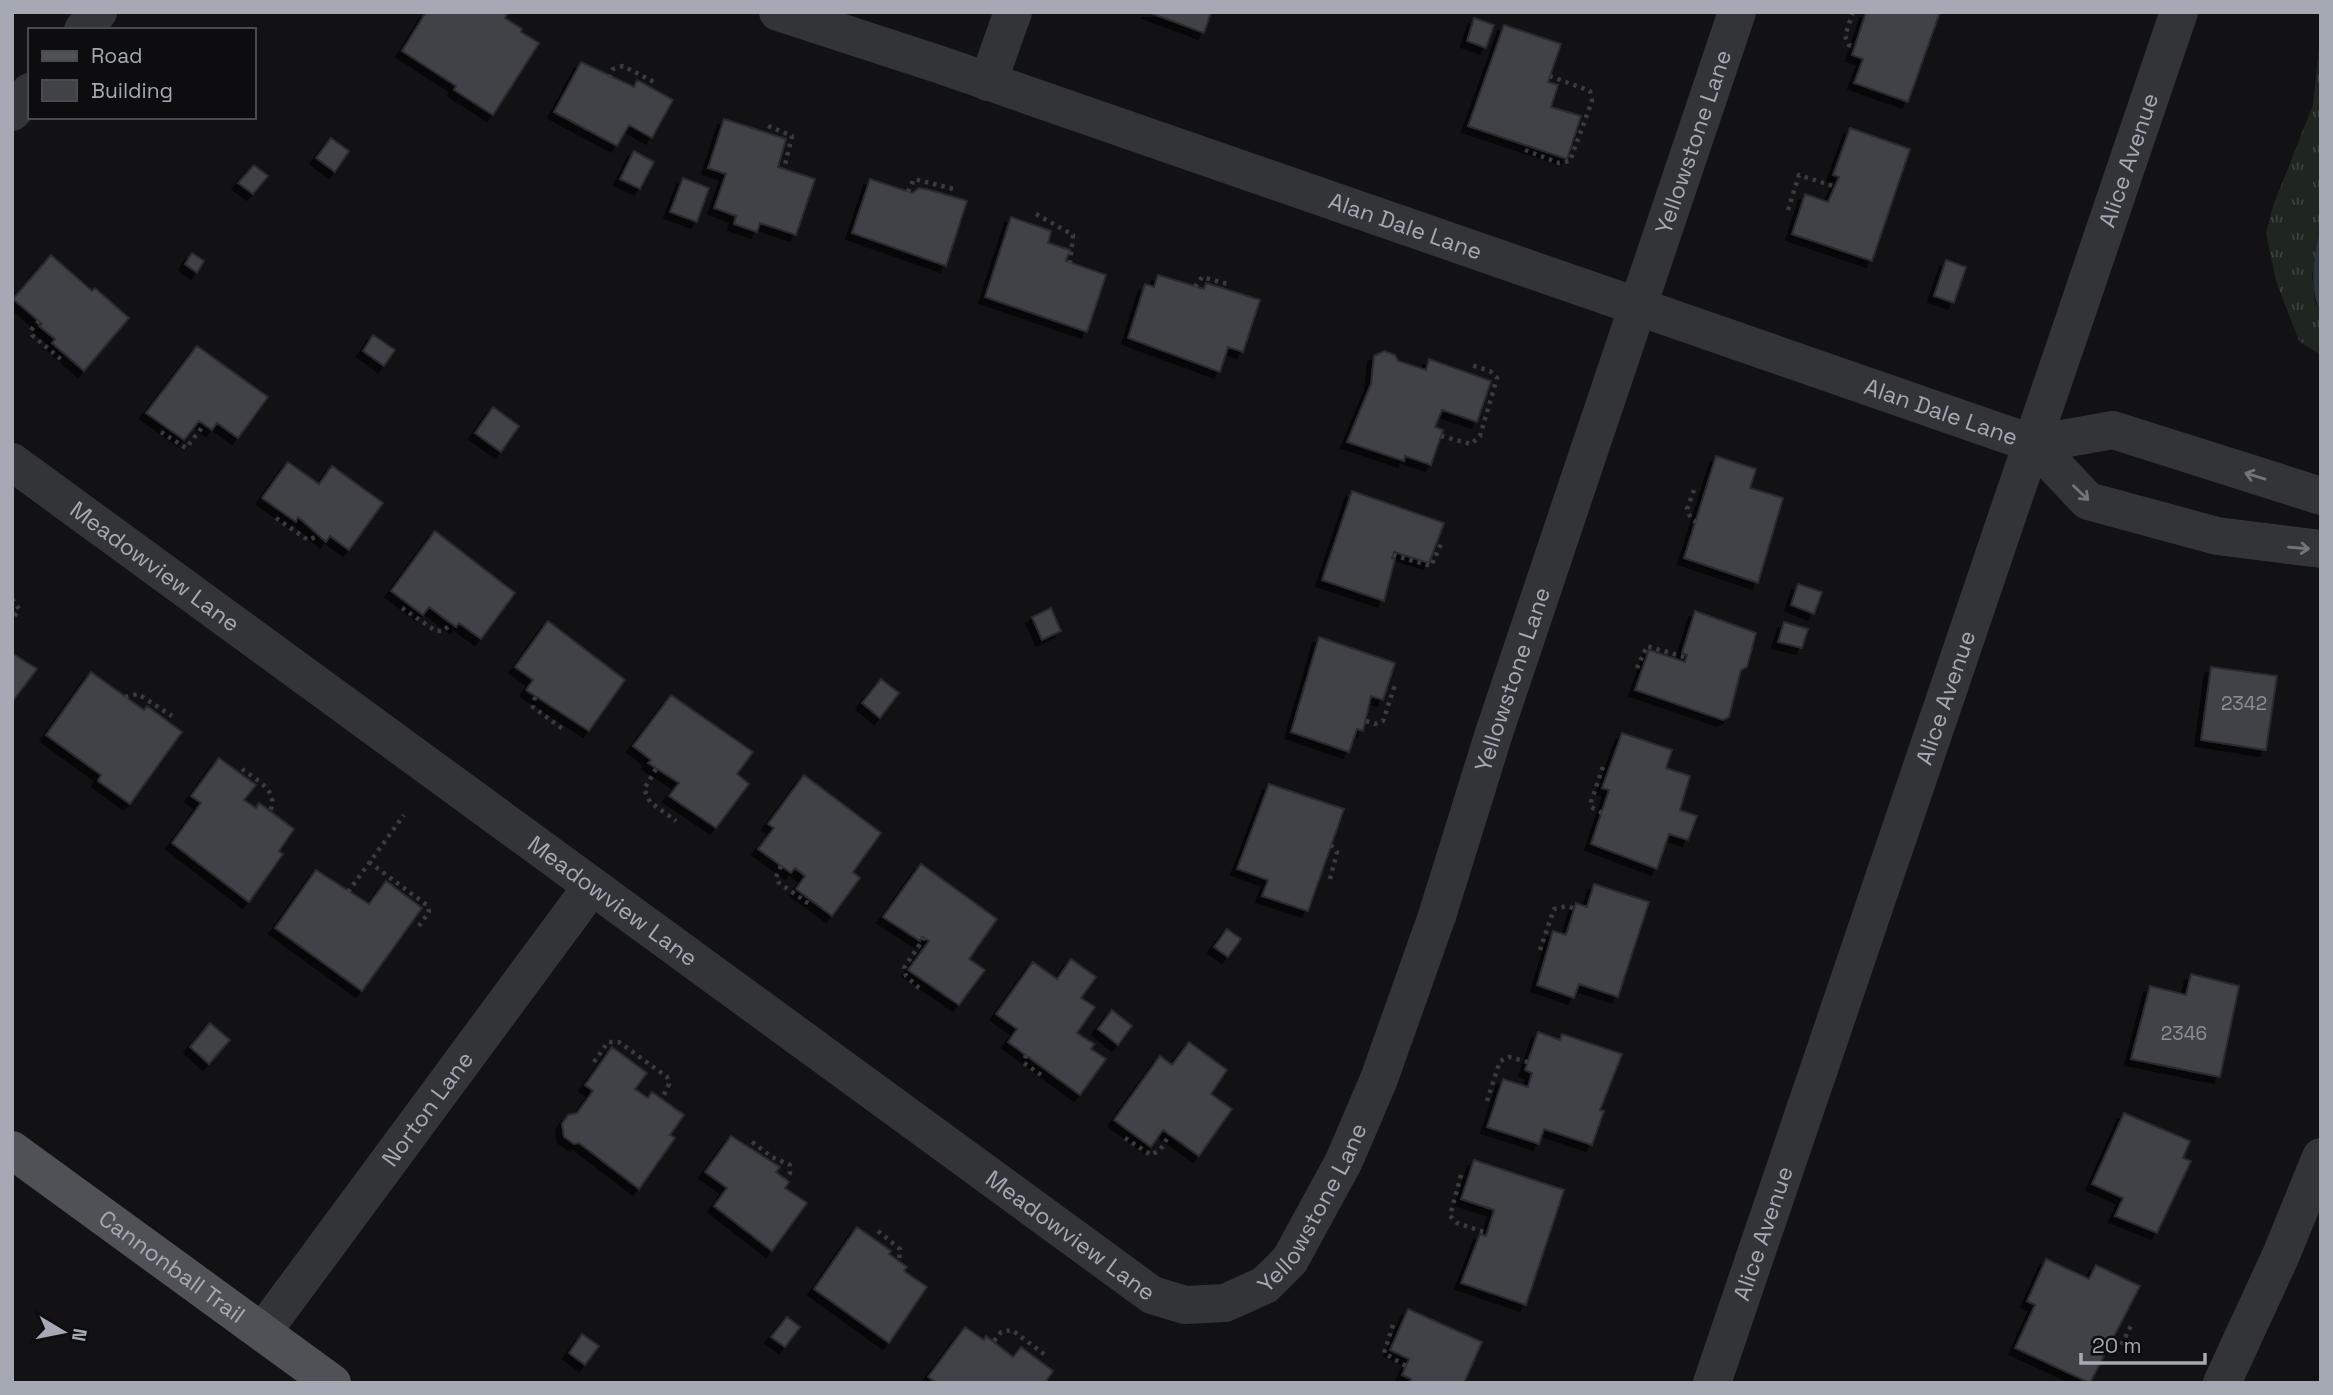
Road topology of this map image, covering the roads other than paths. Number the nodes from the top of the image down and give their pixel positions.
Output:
1 (98, 12) edge
2 (778, 12) edge
3 (1013, 12) edge
4 (1737, 12) edge
5 (2179, 12) edge
6 (85, 28) edge
7 (988, 82) junction
8 (28, 94) edge
9 (12, 112) edge
10 (1638, 306) junction
11 (2034, 444) junction
12 (12, 462) edge
13 (2321, 496) edge
14 (2321, 550) edge
15 (592, 886) junction
16 (12, 1150) edge
17 (2321, 1157) edge
18 (1225, 1303) joint
19 (264, 1331) junction
20 (332, 1383) edge
21 (1712, 1383) edge
22 (2222, 1383) edge

1 - 6 street
2 - 7 street, Alan Dale Lane
3 - 7 street
4 - 10 street, Yellowstone Lane
5 - 11 street, Alice Avenue
7 - 10 street, Alan Dale Lane
8 - 9 street
10 - 11 street, Alan Dale Lane
10 - 18 street, Yellowstone Lane
13 -> 11 street, Alan Dale Lane
11 -> 14 street, Alan Dale Lane
11 - 21 street, Alice Avenue
12 - 15 street, Meadowview Lane
15 - 18 street, Meadowview Lane
15 - 19 street, Norton Lane
16 - 19 main road, Cannonball Trail
17 - 22 street
19 - 20 main road, Cannonball Trail

